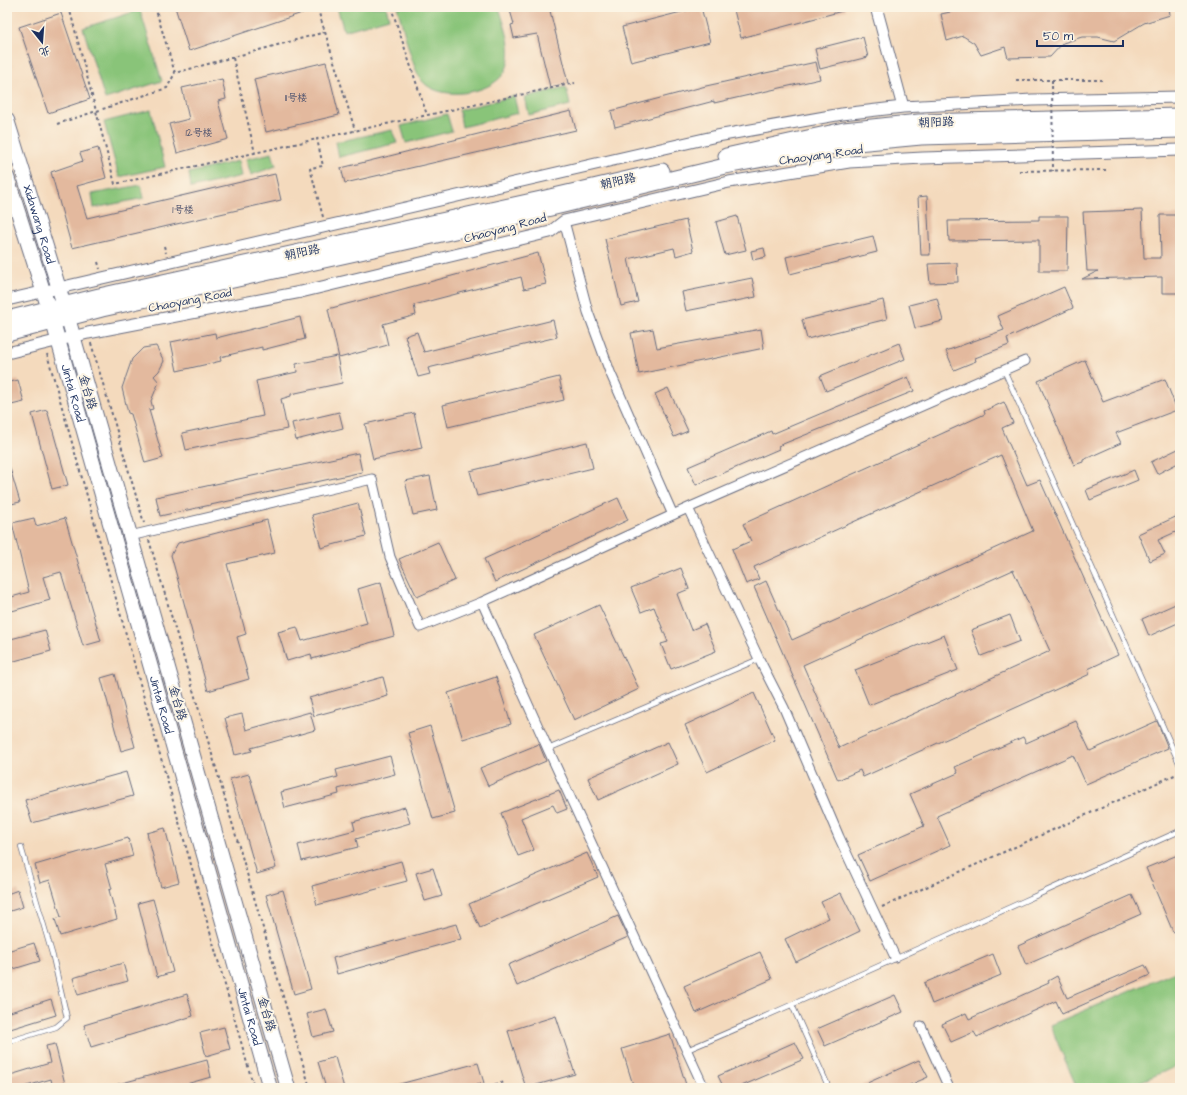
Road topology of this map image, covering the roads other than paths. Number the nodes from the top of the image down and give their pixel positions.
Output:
1 (876, 7) edge
2 (1180, 97) edge
3 (903, 107) junction
4 (842, 114) junction
5 (1180, 116) edge
6 (7, 120) edge
7 (1180, 130) edge
8 (845, 137) junction
9 (1180, 150) edge
10 (849, 162) junction
11 (7, 177) edge
12 (564, 221) junction
13 (58, 287) junction
14 (43, 291) junction
15 (7, 300) edge
16 (66, 311) junction
17 (51, 315) junction
18 (7, 319) edge
19 (7, 334) edge
20 (73, 337) junction
21 (58, 340) junction
22 (7, 353) edge
23 (1025, 361) dead end
24 (1004, 370) junction
25 (688, 508) junction
26 (673, 515) junction
27 (130, 536) junction
28 (482, 602) junction
29 (759, 659) junction
30 (548, 749) junction
31 (1180, 765) edge
32 (1180, 831) edge
33 (21, 847) dead end
34 (895, 957) junction
35 (792, 1005) junction
36 (921, 1026) dead end
37 (7, 1042) edge
38 (687, 1050) junction
39 (270, 1088) edge
40 (288, 1088) edge
41 (704, 1088) edge
42 (829, 1088) edge
43 (948, 1088) edge

1 - 3 street
2 - 3 street
3 - 4 street
4 - 8 street
4 - 13 street
5 - 8 highway, 朝阳路
6 - 13 main road, Xidawang Road
7 - 8 highway, 朝阳路
8 - 10 street
8 - 16 highway, 朝阳路
9 - 10 street, Chaoyang Road
10 - 12 street, Chaoyang Road
11 - 14 main road, Xidawang Road
12 - 20 street, Chaoyang Road
12 - 26 street
13 - 14 street
13 - 16 main road, Xidawang Road
14 - 15 street
14 - 17 main road, Xidawang Road
16 - 17 highway, 朝阳路
16 - 20 main road, 金台路
17 - 18 highway
17 - 19 highway
17 - 21 main road, Jintai Road
20 - 21 street, Chaoyang Road
20 - 27 main road, 金台路
21 - 22 street, Chaoyang Road
21 - 39 main road, Jintai Road
23 - 24 street
24 - 25 street
24 - 31 lane
25 - 26 street
25 - 29 street
26 - 28 street
27 - 28 street
27 - 40 main road, 金台路
28 - 30 street
29 - 30 lane
29 - 34 street
30 - 38 street
32 - 34 lane
33 - 37 lane
34 - 35 lane
35 - 38 lane
35 - 42 lane
36 - 43 street
38 - 41 street

